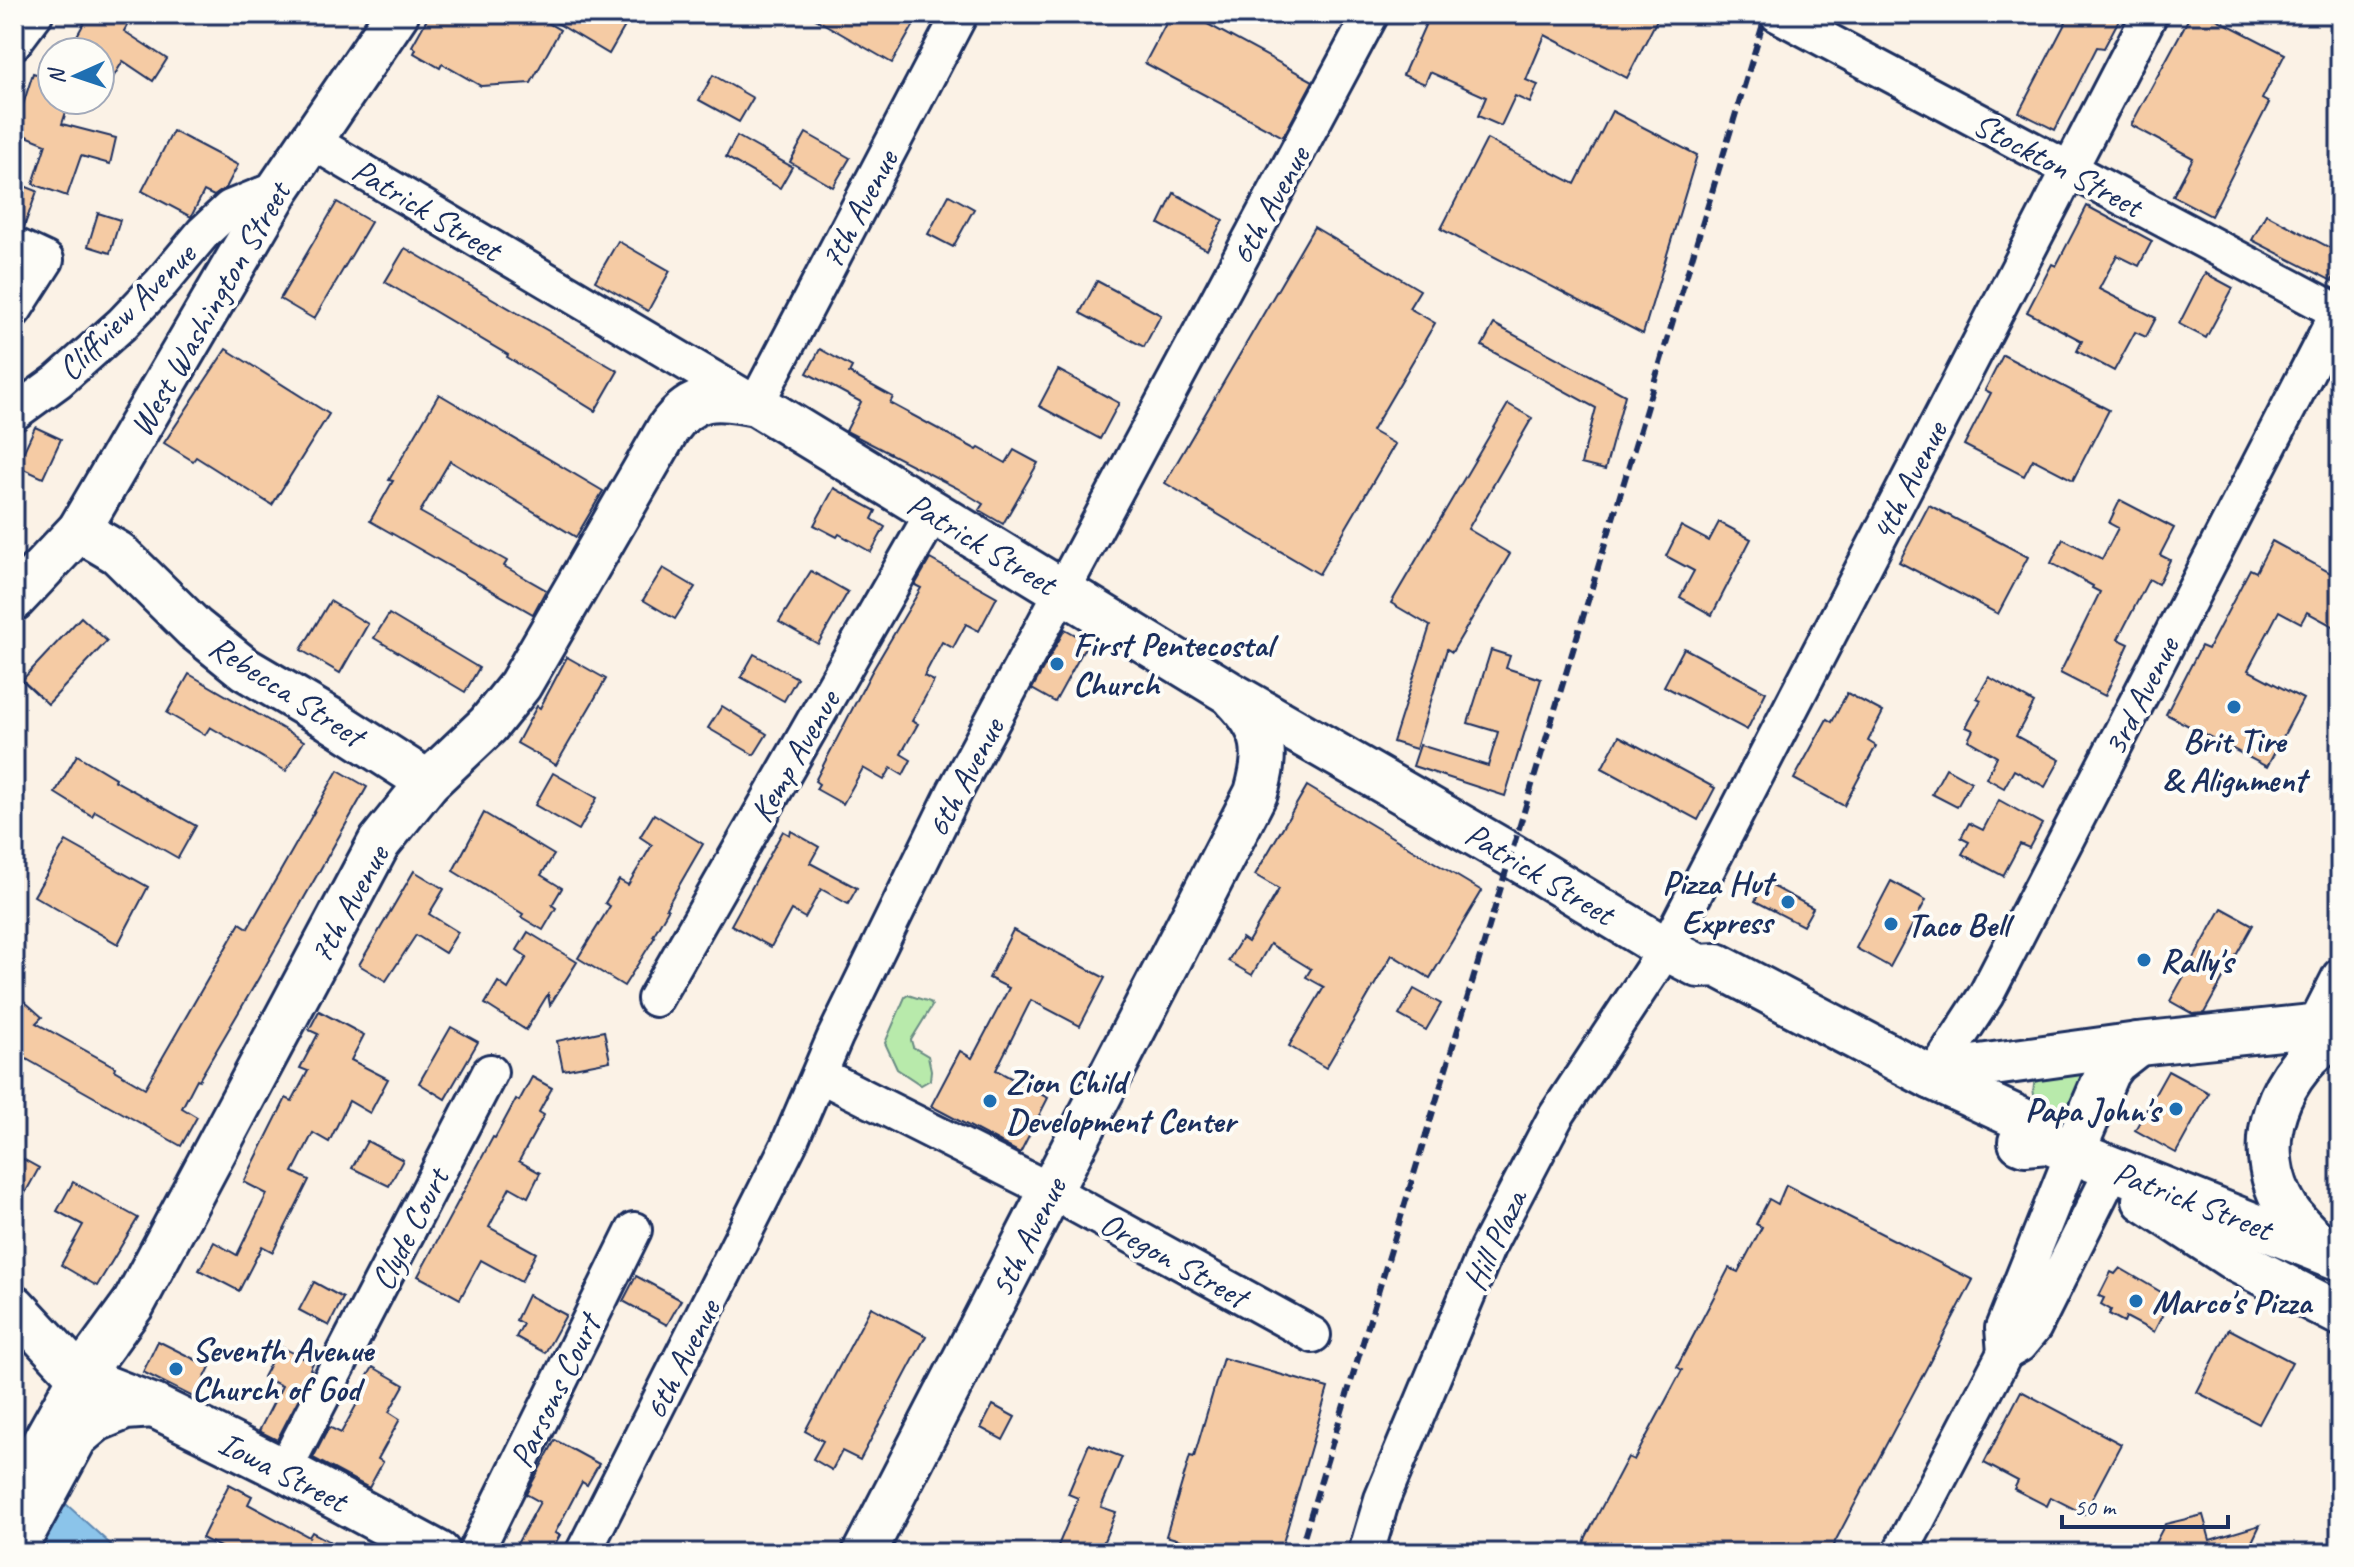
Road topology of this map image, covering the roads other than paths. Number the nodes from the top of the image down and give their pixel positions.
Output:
1 (35, 14) edge
2 (397, 14) edge
3 (960, 14) edge
4 (1371, 14) edge
5 (1777, 14) edge
6 (2150, 14) edge
7 (14, 42) edge
8 (310, 140) junction
9 (2070, 171) junction
10 (279, 188) junction
11 (14, 245) edge
12 (14, 310) edge
13 (2339, 311) edge
14 (645, 337) junction
15 (756, 404) junction
16 (14, 413) edge
17 (668, 429) junction
18 (933, 513) junction
19 (79, 530) junction
20 (1062, 591) junction
21 (14, 599) edge
22 (1228, 692) junction
23 (488, 725) junction
24 (362, 739) junction
25 (1343, 760) junction
26 (428, 782) junction
27 (1256, 793) junction
28 (1682, 957) junction
29 (2340, 976) edge
30 (655, 999) dead end
31 (2331, 1027) edge
32 (2138, 1044) junction
33 (490, 1072) dead end
34 (820, 1075) junction
35 (1932, 1078) junction
36 (2060, 1147) junction
37 (2111, 1173) junction
38 (1051, 1191) junction
39 (634, 1230) dead end
40 (2334, 1256) edge
41 (134, 1303) junction
42 (14, 1306) edge
43 (2340, 1314) edge
44 (1313, 1335) dead end
45 (2005, 1353) junction
46 (80, 1377) junction
47 (154, 1406) junction
48 (65, 1430) junction
49 (284, 1470) junction
50 (14, 1495) edge
51 (14, 1551) edge
52 (439, 1553) edge
53 (475, 1553) edge
54 (583, 1553) edge
55 (864, 1553) edge
56 (1366, 1553) edge
57 (1900, 1553) edge

1 - 7 street
2 - 8 main road, West Washington Street
3 - 15 street, 7th Avenue
4 - 20 street, 6th Avenue
5 - 9 street, Stockton Street
6 - 9 street, 4th Avenue
8 - 10 main road, West Washington Street
8 - 14 street, Patrick Street
9 - 13 street, Stockton Street
9 - 28 street, 4th Avenue
10 - 16 street, Cliffview Avenue
10 - 19 main road, West Washington Street
11 - 12 street
13 - 35 street, 3rd Avenue
14 - 15 street, Patrick Street
14 - 17 street, 7th Avenue
15 - 17 main road
15 - 18 main road, Patrick Street
17 - 23 main road, 7th Avenue
18 - 20 main road, Patrick Street
18 - 30 street, Kemp Avenue
19 - 21 main road, West Washington Street
19 - 24 main road, Rebecca Street
20 - 22 main road, Patrick Street
20 - 34 street, 6th Avenue
22 - 25 main road, Patrick Street
22 - 27 main road
23 - 24 main road
23 - 26 main road, 7th Avenue
24 - 26 main road, Rebecca Street
25 - 27 main road
25 - 28 main road, Patrick Street
26 - 41 main road, 7th Avenue
27 - 38 main road, 5th Avenue
28 - 35 main road, Patrick Street
28 - 36 main road, Patrick Street
28 - 56 street, Hill Plaza
29 - 31 street
31 - 32 main road
31 - 40 main road
32 - 35 main road
32 - 36 main road
33 - 49 street, Clyde Court
34 - 38 street, Oregon Street
34 - 54 street, 6th Avenue
35 - 36 main road, Patrick Street
36 - 37 main road
36 - 45 street
37 - 40 main road, Patrick Street
37 - 43 main road
37 - 45 street
38 - 44 street, Oregon Street
38 - 55 main road, 5th Avenue
39 - 53 street, Parsons Court
41 - 46 main road, 7th Avenue
41 - 47 main road
42 - 46 main road
45 - 57 street
46 - 47 main road, Iowa Street
46 - 48 main road, 7th Avenue
47 - 48 main road, 7th Avenue
47 - 49 main road, Iowa Street
48 - 50 main road, 7th Avenue
48 - 51 main road, 7th Avenue
49 - 52 main road, Iowa Street

